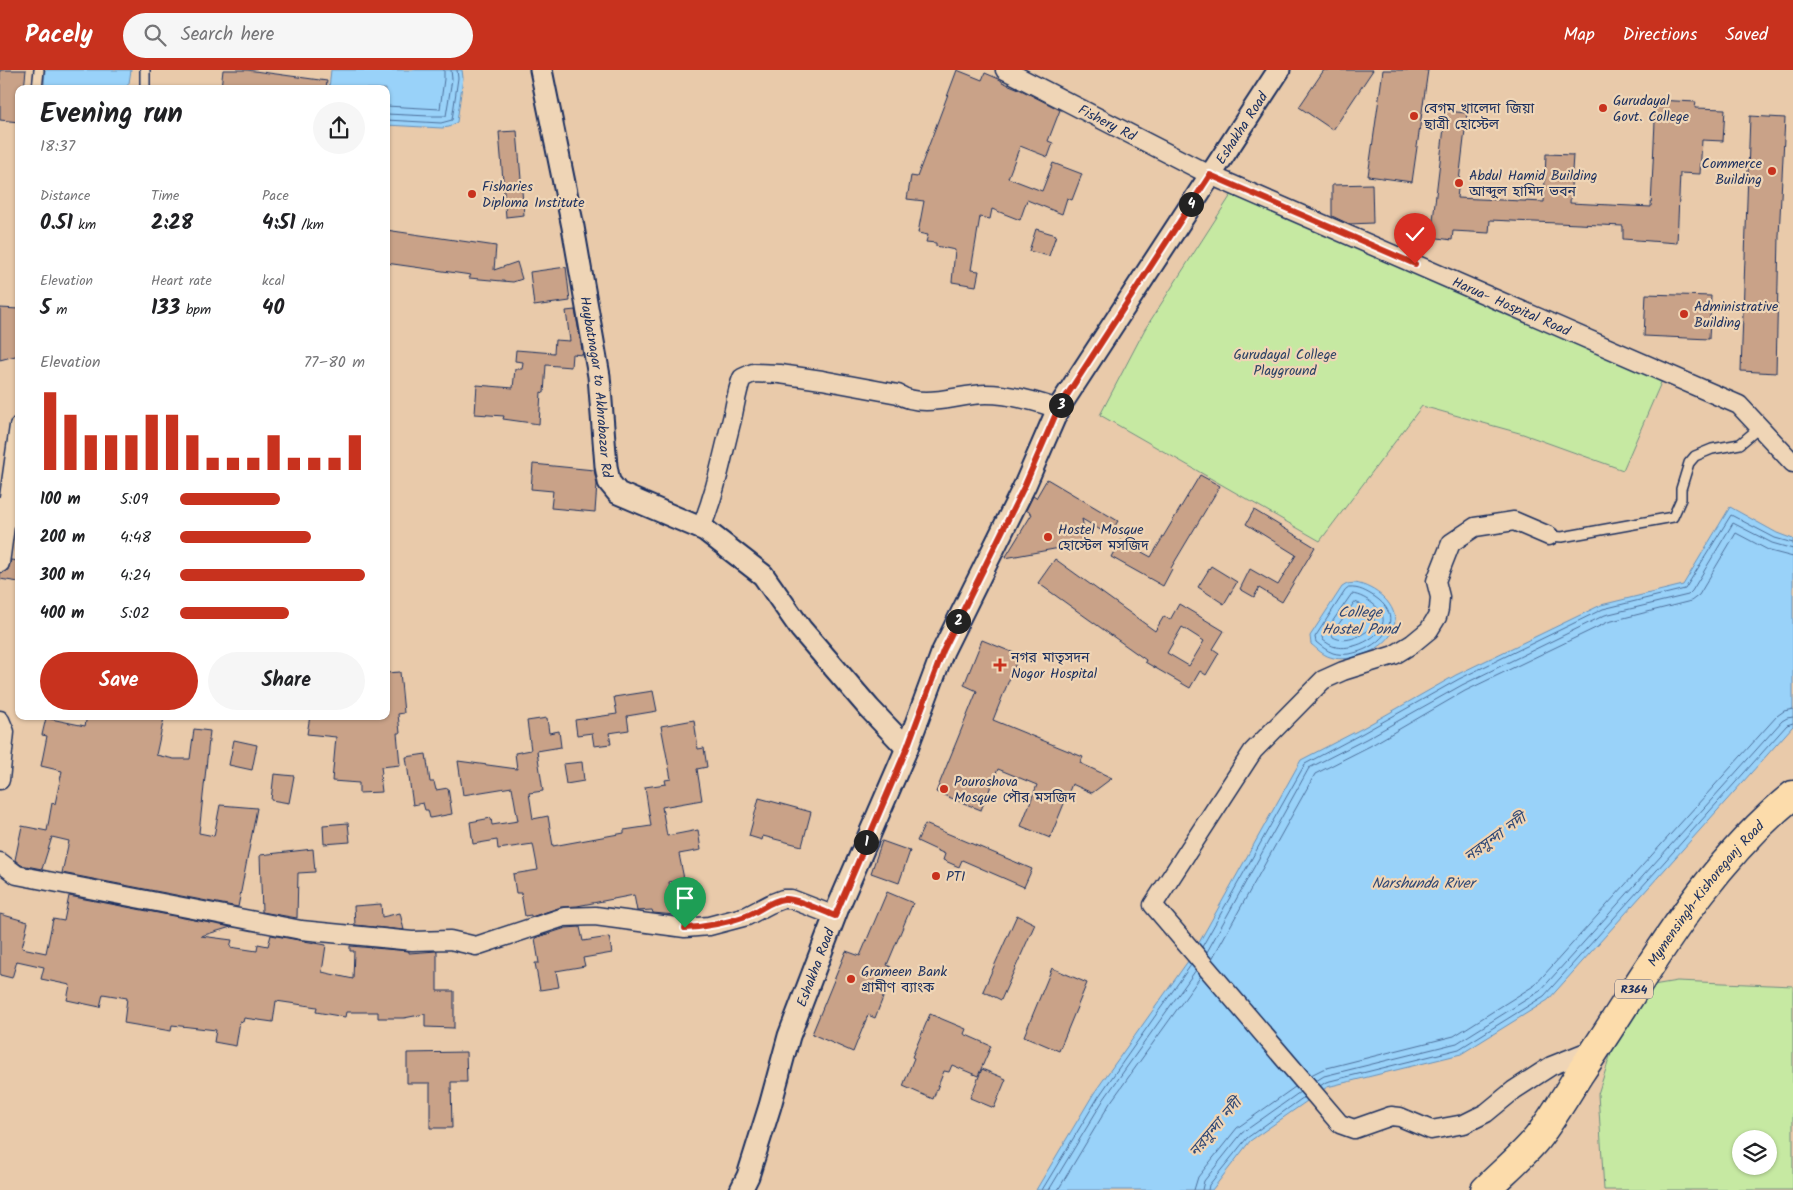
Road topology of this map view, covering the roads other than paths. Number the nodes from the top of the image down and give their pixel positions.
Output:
1 (39, 70) edge
2 (145, 70) edge
3 (541, 70) edge
4 (1005, 70) edge
5 (1279, 70) edge
6 (37, 85) edge
7 (145, 85) edge
8 (1210, 175) junction
9 (1058, 409) junction
10 (1760, 427) junction
11 (15, 447) edge
12 (1793, 463) edge
13 (4, 505) edge
14 (701, 528) junction
15 (1549, 536) joint
16 (0, 563) edge
17 (0, 720) edge
18 (907, 748) junction
19 (0, 780) edge
20 (1793, 795) edge
21 (0, 862) edge
22 (835, 916) junction
23 (1598, 1046) junction
24 (741, 1190) edge
25 (1485, 1190) edge

1 - 6 lane
2 - 7 lane
3 - 14 street, Haybatnagar to Akhrabazar Rd
4 - 8 street, Fishery Rd
5 - 8 street, Eshakha Road
8 - 9 street, Eshakha Road
8 - 10 street, Harua- Hospital Road
9 - 14 street
9 - 18 street, Eshakha Road
10 - 12 street, Harua- Hospital Road
10 - 15 lane
11 - 13 street
13 - 16 street
14 - 18 street, Haybatnagar to Akhrabazar Rd
15 - 23 street
17 - 19 street
18 - 22 street, Eshakha Road
20 - 23 main road, Mymensingh-Kishoreganj Road / R364
21 - 22 street
22 - 24 street, Eshakha Road
23 - 25 main road, Mymensingh-Kishoreganj Road / R364

